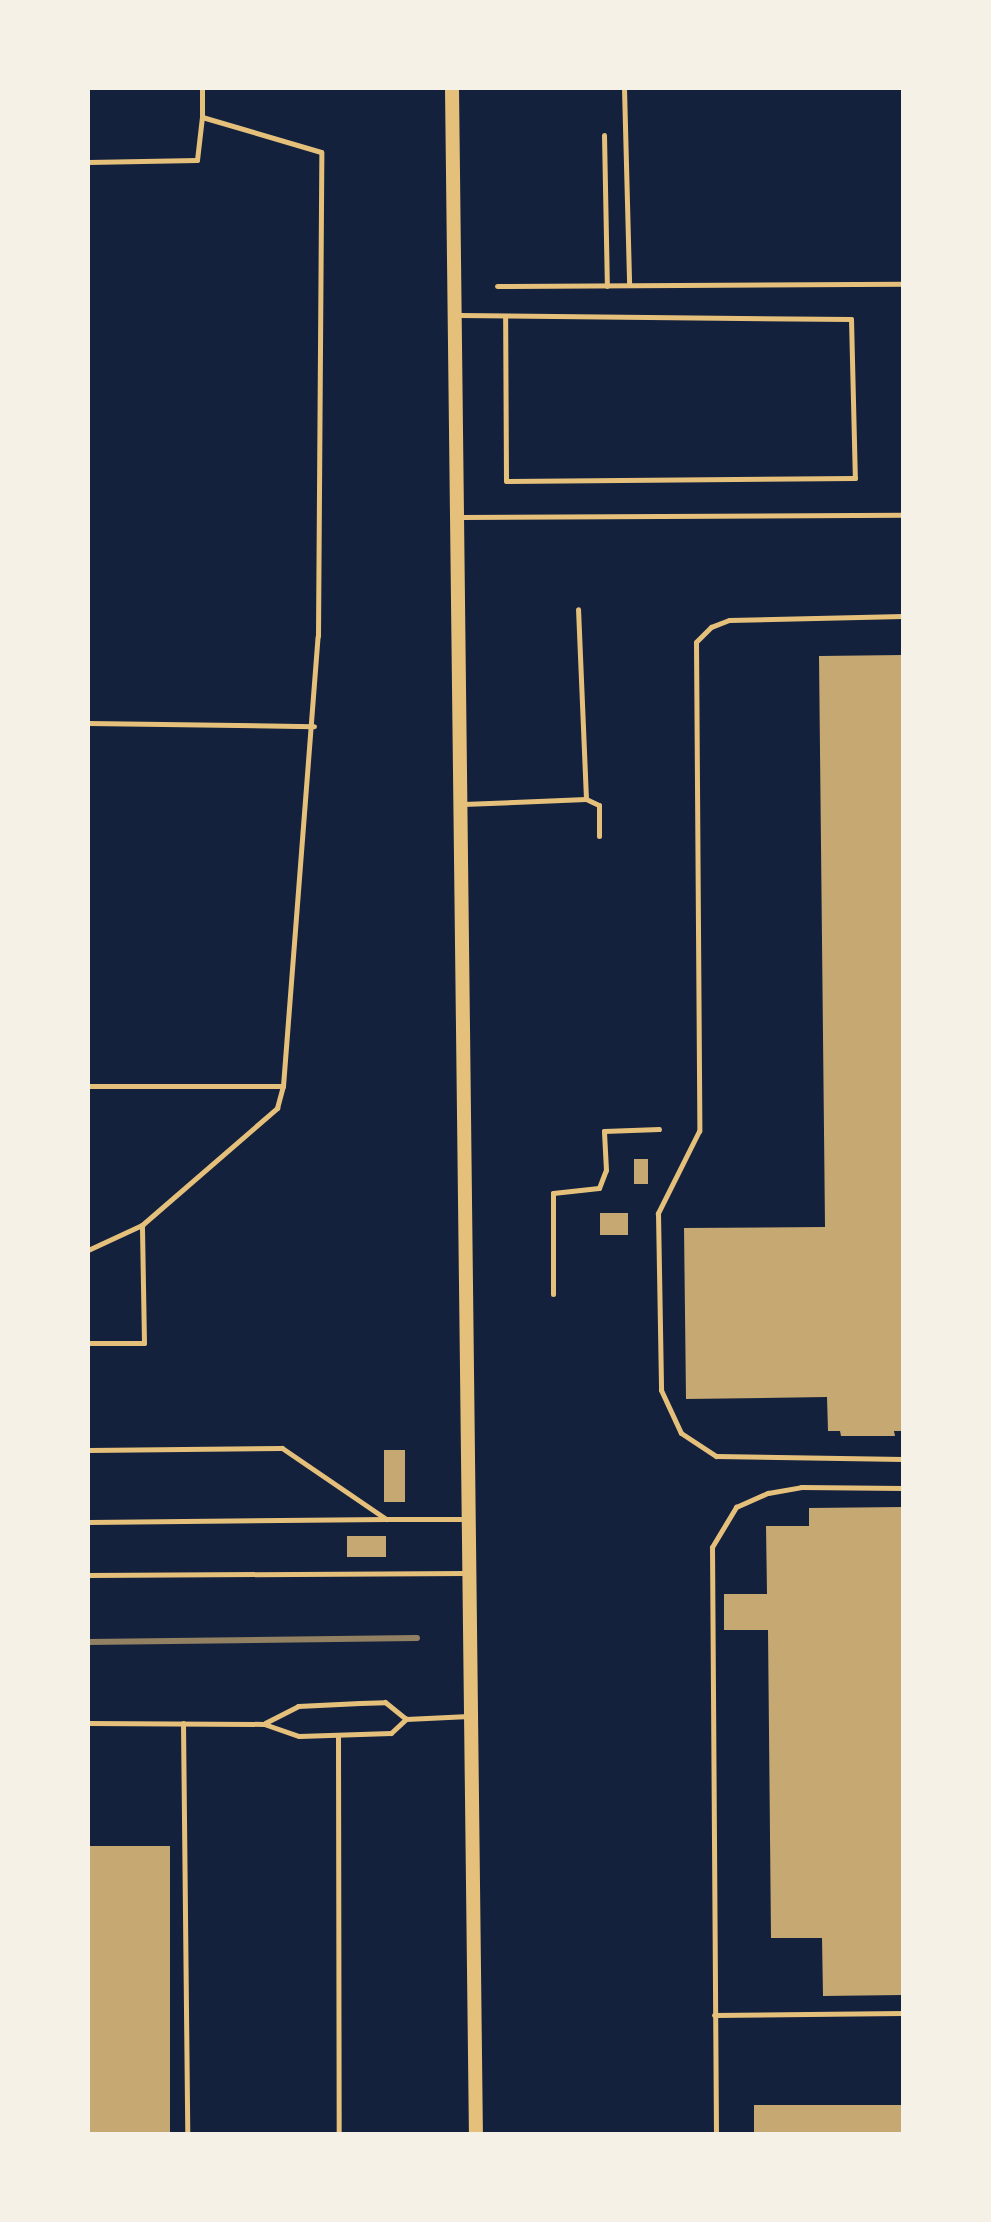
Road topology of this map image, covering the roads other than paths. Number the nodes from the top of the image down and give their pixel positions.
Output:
1 (202, 88) edge
2 (452, 88) edge
3 (624, 88) edge
4 (202, 117) junction
5 (604, 135) dead end
6 (88, 162) edge
7 (903, 284) edge
8 (629, 285) junction
9 (497, 286) dead end
10 (607, 286) junction
11 (454, 315) junction
12 (505, 316) junction
13 (903, 515) edge
14 (456, 517) junction
15 (578, 609) dead end
16 (903, 616) edge
17 (88, 723) edge
18 (314, 726) junction
19 (586, 799) junction
20 (458, 804) junction
21 (599, 836) dead end
22 (88, 1086) edge
23 (283, 1086) junction
24 (659, 1129) dead end
25 (142, 1225) junction
26 (88, 1250) edge
27 (553, 1294) dead end
28 (88, 1343) edge
29 (88, 1450) edge
30 (903, 1459) edge
31 (903, 1488) edge
32 (386, 1519) junction
33 (469, 1519) junction
34 (88, 1522) edge
35 (471, 1573) junction
36 (88, 1575) edge
37 (473, 1716) junction
38 (406, 1719) junction
39 (88, 1723) edge
40 (183, 1723) junction
41 (264, 1724) junction
42 (338, 1735) junction
43 (903, 2013) edge
44 (714, 2015) junction
45 (187, 2134) edge
46 (339, 2134) edge
47 (476, 2134) edge
48 (716, 2134) edge

1 - 4 lane
2 - 11 street
3 - 8 lane
4 - 6 lane
4 - 18 lane
5 - 10 lane
7 - 8 lane
8 - 10 lane
9 - 10 lane
11 - 12 lane
11 - 14 street
12 - 12 lane
13 - 14 lane
14 - 20 street
15 - 19 lane
16 - 30 lane
17 - 18 lane
18 - 23 lane
19 - 20 lane
19 - 21 lane
20 - 33 street
22 - 23 lane
23 - 25 lane
24 - 27 lane
25 - 26 lane
25 - 28 lane
29 - 32 lane
31 - 44 lane
32 - 33 lane
32 - 34 lane
33 - 35 street
35 - 36 lane
35 - 37 street
37 - 38 lane
37 - 47 street
38 - 41 lane
38 - 42 lane
39 - 40 lane
40 - 41 lane
40 - 45 lane
41 - 42 lane
42 - 46 lane
43 - 44 lane
44 - 48 lane

